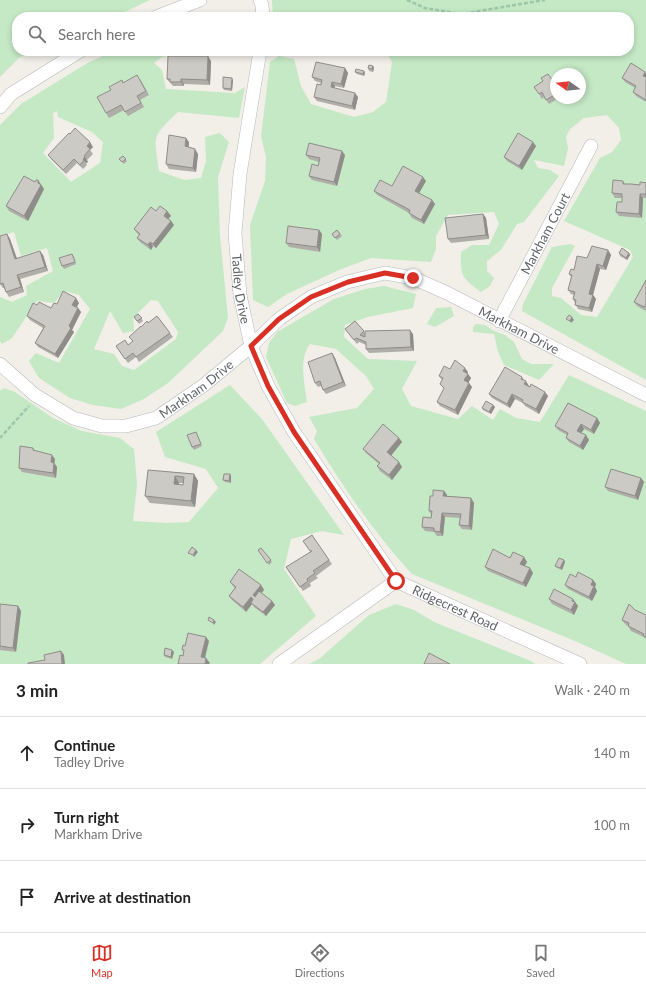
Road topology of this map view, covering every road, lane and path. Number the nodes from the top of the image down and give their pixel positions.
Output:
1 (200, 0) edge
2 (260, 0) edge
3 (407, 0) edge
4 (545, 0) edge
5 (169, 12) edge
6 (263, 12) edge
7 (449, 12) edge
8 (473, 12) edge
9 (72, 56) edge
10 (259, 56) edge
11 (0, 107) edge
12 (592, 146) dead end
13 (500, 321) junction
14 (251, 346) junction
15 (0, 364) edge
16 (35, 395) junction
17 (646, 395) edge
18 (0, 438) edge
19 (396, 581) junction
20 (279, 664) edge
21 (580, 664) edge

1 - 5 street
2 - 6 street
3 - 7 path
4 - 8 path
9 - 11 street
10 - 14 street, Tadley Drive
12 - 13 street, Markham Court
13 - 14 street, Markham Drive
13 - 17 street, Markham Drive
14 - 16 street, Markham Drive
14 - 19 street, Tadley Drive
15 - 16 street, Markham Drive
16 - 18 path
19 - 20 street
19 - 21 street, Ridgecrest Road

